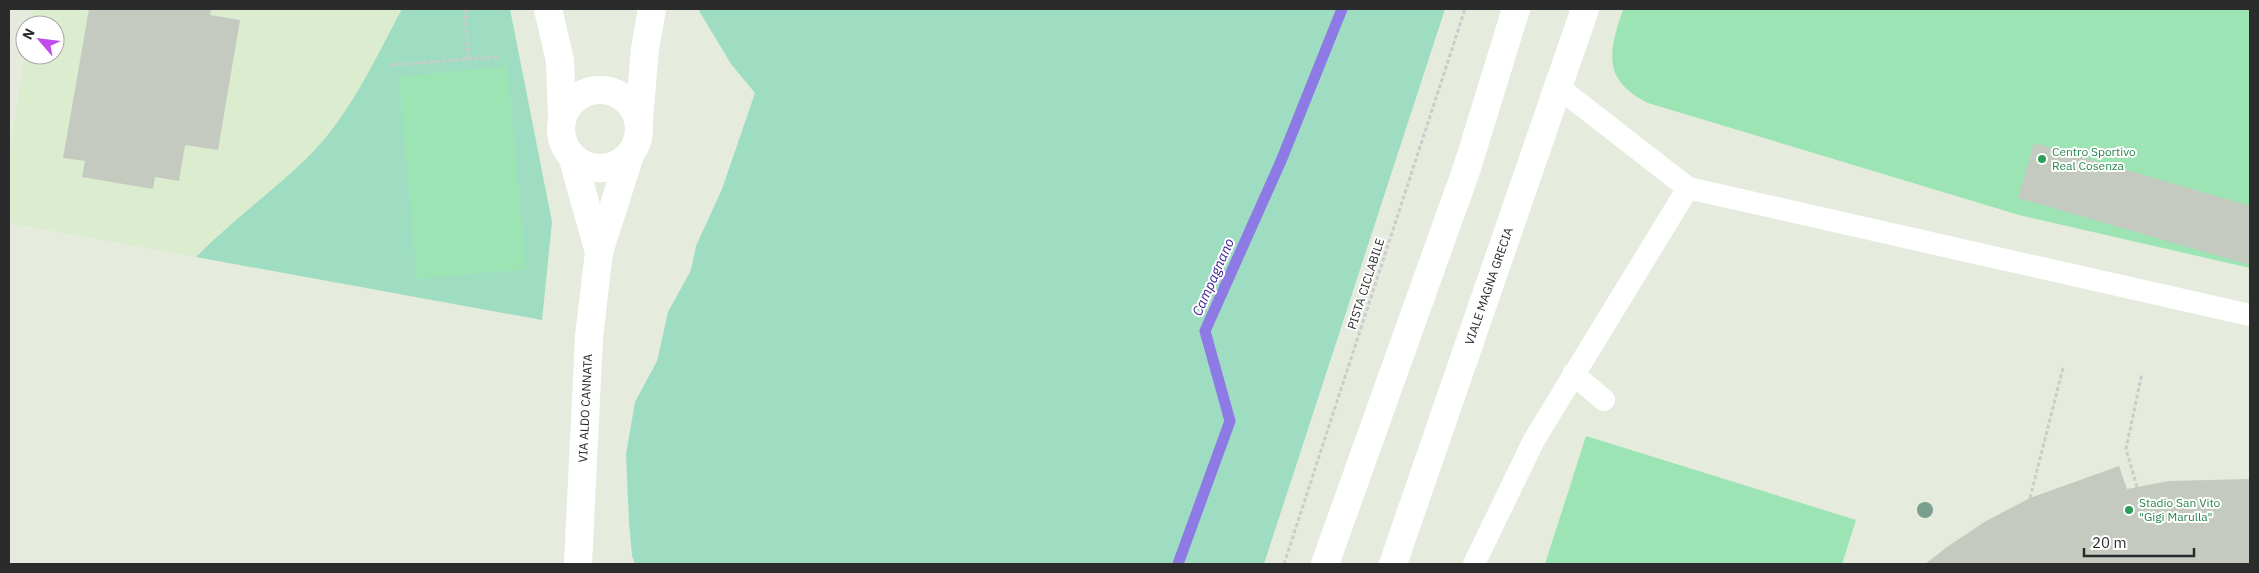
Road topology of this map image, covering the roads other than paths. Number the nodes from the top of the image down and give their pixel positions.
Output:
1 (548, 9) edge
2 (652, 9) edge
3 (1516, 9) edge
4 (1584, 9) edge
5 (645, 49) junction
6 (560, 61) junction
7 (1558, 87) junction
8 (604, 89) junction
9 (562, 119) junction
10 (639, 119) junction
11 (630, 155) junction
12 (572, 156) junction
13 (1688, 188) junction
14 (599, 252) junction
15 (2250, 315) edge
16 (1573, 374) junction
17 (1604, 400) dead end
18 (578, 564) edge
19 (1325, 564) edge
20 (1393, 564) edge
21 (1474, 564) edge

1 - 6 street, VIA ALDO CANNATA
2 - 5 street, VIA ALDO CANNATA
3 - 19 street
4 - 7 street, VIALE MAGNA GRECIA
5 - 8 street
5 - 10 street, VIA ALDO CANNATA
6 - 8 street
6 - 9 street, VIA ALDO CANNATA
7 - 13 lane
7 - 20 street, VIALE MAGNA GRECIA
8 - 9 street
8 - 10 street
9 - 12 street, VIA ALDO CANNATA
10 - 11 street, VIA ALDO CANNATA
11 - 12 street
11 - 14 street, VIA ALDO CANNATA
12 - 14 street, VIA ALDO CANNATA
13 - 15 lane
13 - 16 lane
14 - 18 street, VIA ALDO CANNATA
16 - 17 lane
16 - 21 lane

